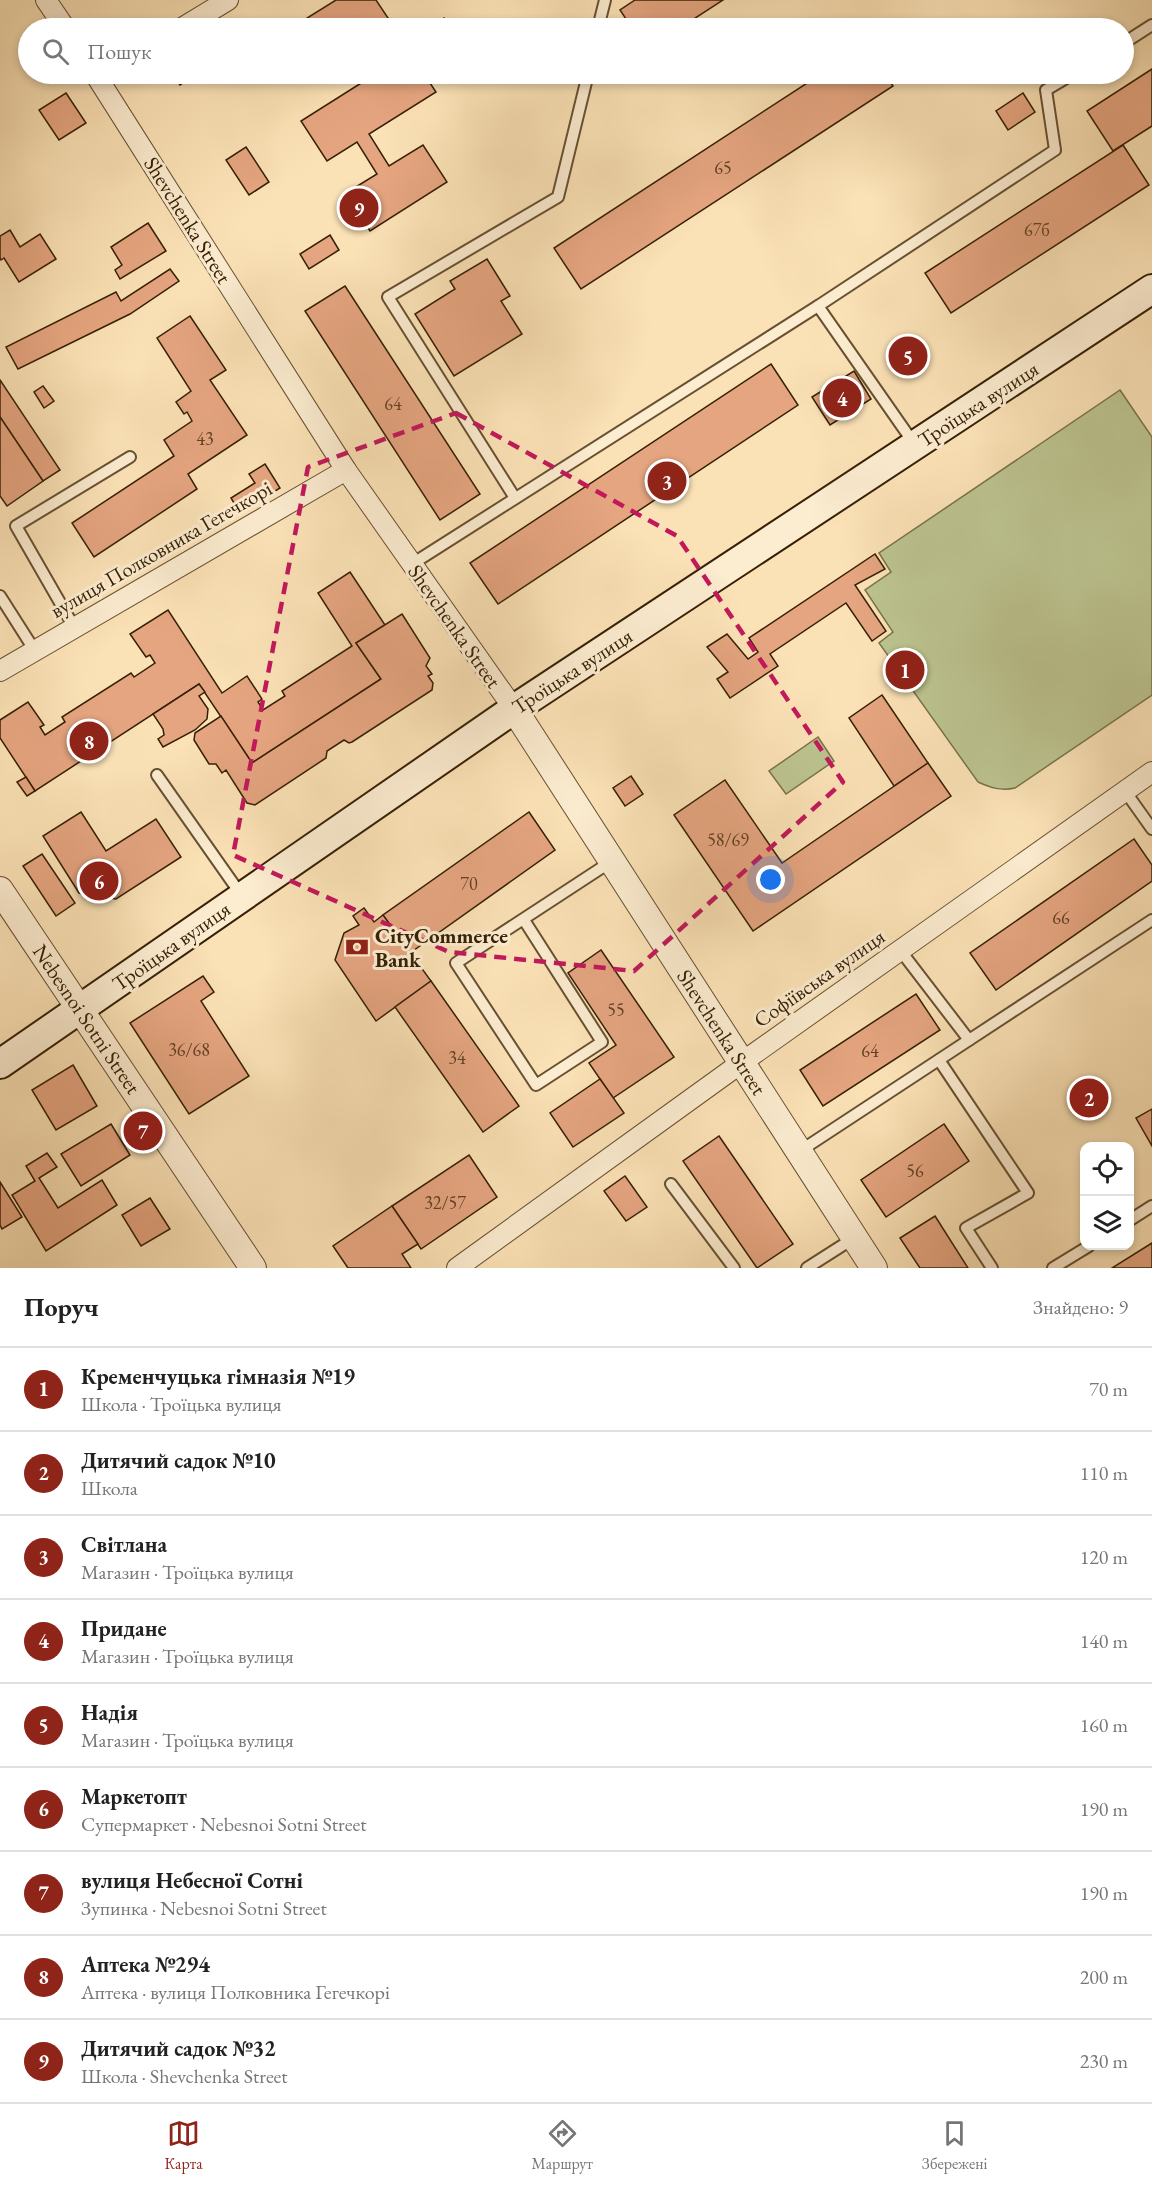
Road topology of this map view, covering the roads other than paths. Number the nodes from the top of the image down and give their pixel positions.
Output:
1 (46, 0) edge
2 (228, 0) edge
3 (605, 0) edge
4 (58, 18) edge
5 (198, 18) edge
6 (600, 18) edge
7 (1152, 25) edge
8 (1134, 37) edge
9 (106, 84) edge
10 (586, 84) edge
11 (1056, 84) edge
12 (1152, 289) edge
13 (818, 306) junction
14 (915, 445) junction
15 (130, 457) dead end
16 (346, 470) junction
17 (515, 498) junction
18 (412, 564) junction
19 (0, 596) edge
20 (74, 627) junction
21 (35, 651) junction
22 (0, 670) edge
23 (514, 709) junction
24 (1152, 772) edge
25 (158, 775) dead end
26 (1125, 791) junction
27 (1152, 829) edge
28 (612, 861) junction
29 (0, 890) edge
30 (242, 896) junction
31 (524, 920) junction
32 (1152, 920) edge
33 (900, 950) junction
34 (81, 1009) junction
35 (969, 1040) junction
36 (939, 1060) junction
37 (741, 1063) junction
38 (0, 1064) edge
39 (800, 1151) junction
40 (671, 1184) dead end
41 (1152, 1206) edge
42 (1134, 1217) edge
43 (854, 1238) junction
44 (1081, 1250) edge
45 (254, 1268) edge
46 (457, 1268) edge
47 (734, 1268) edge
48 (807, 1268) edge
49 (874, 1268) edge
50 (992, 1268) edge
51 (1053, 1268) edge

1 - 4 street
2 - 5 street
3 - 6 lane
7 - 8 lane
9 - 16 street, Shevchenka Street
10 - 17 lane
11 - 13 lane
12 - 14 main road, Троїцька вулиця
13 - 14 lane
13 - 17 lane
14 - 23 main road, Троїцька вулиця
15 - 20 lane
16 - 18 street, Shevchenka Street
16 - 20 street, вулиця Полковника Гегечкорі
17 - 18 lane
18 - 23 street, Shevchenka Street
19 - 21 lane
20 - 21 street, вулиця Полковника Гегечкорі
21 - 22 street, вулиця Полковника Гегечкорі
23 - 28 street, Shevchenka Street
23 - 30 main road, Троїцька вулиця
24 - 26 street, Софіївська вулиця
25 - 30 lane
26 - 27 lane
26 - 33 street, Софіївська вулиця
28 - 31 lane
28 - 37 street, Shevchenka Street
29 - 34 street, Nebesnoi Sotni Street
30 - 34 main road, Троїцька вулиця
31 - 31 lane
32 - 35 lane
33 - 35 lane
33 - 37 street, Софіївська вулиця
34 - 38 main road, Троїцька вулиця
34 - 45 street, Nebesnoi Sotni Street
35 - 36 lane
36 - 39 lane
36 - 50 lane
37 - 39 street, Shevchenka Street
37 - 46 street, Софіївська вулиця
39 - 43 street, Shevchenka Street
40 - 47 lane
41 - 42 lane
43 - 48 lane
43 - 49 street, Shevchenka Street
44 - 51 lane

